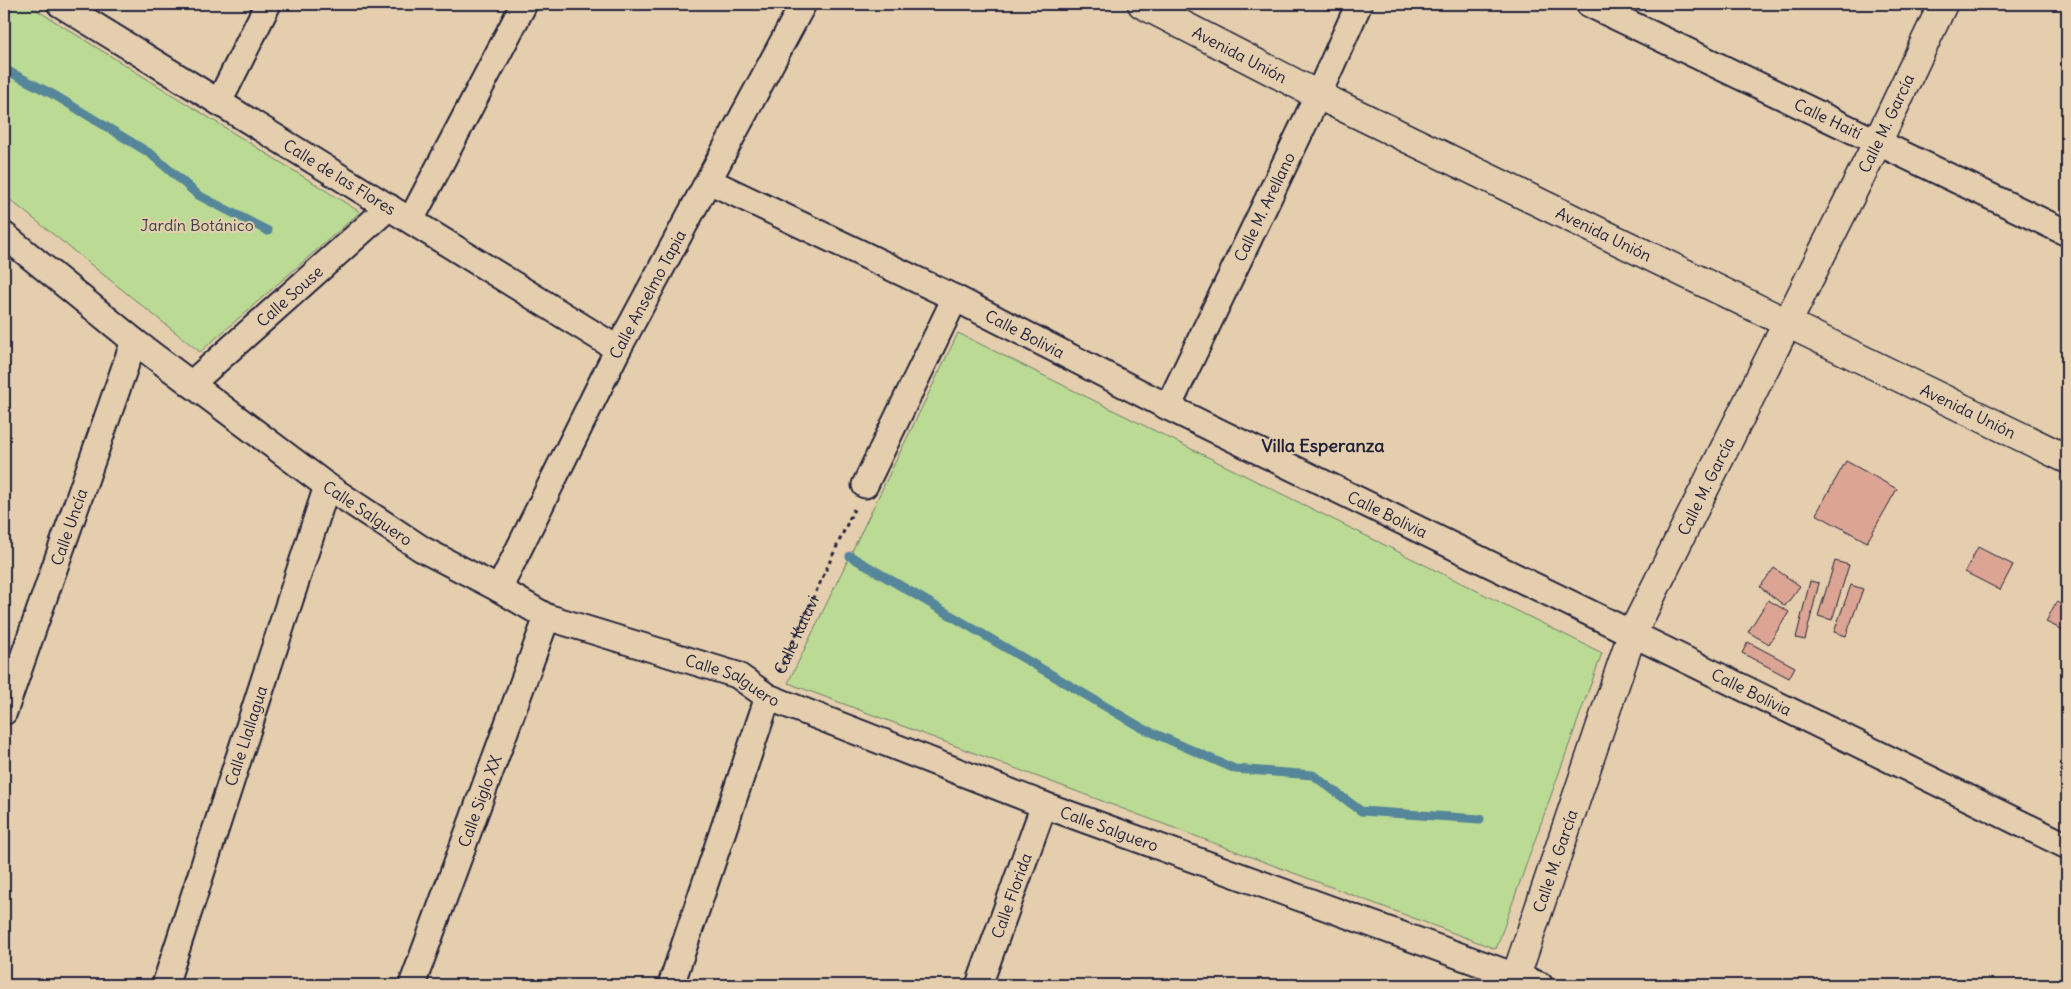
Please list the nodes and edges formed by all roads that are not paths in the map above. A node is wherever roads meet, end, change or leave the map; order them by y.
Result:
1 (60, 4) edge
2 (268, 4) edge
3 (524, 4) edge
4 (803, 4) edge
5 (1142, 4) edge
6 (1359, 4) edge
7 (1589, 4) edge
8 (1942, 4) edge
9 (1318, 94) junction
10 (219, 102) junction
11 (1878, 141) junction
12 (709, 181) junction
13 (389, 207) junction
14 (411, 220) junction
15 (2067, 233) edge
16 (4, 235) edge
17 (955, 298) junction
18 (1788, 321) junction
19 (134, 340) junction
20 (618, 349) junction
21 (191, 384) junction
22 (1168, 407) junction
23 (2067, 460) edge
24 (865, 485) road end
25 (327, 486) junction
26 (499, 589) junction
27 (547, 616) junction
28 (1632, 634) junction
29 (768, 697) junction
30 (4, 712) edge
31 (1044, 805) junction
32 (2067, 846) edge
33 (1523, 983) edge
34 (165, 985) edge
35 (412, 985) edge
36 (671, 985) edge
37 (979, 985) edge

1 - 10 street, Calle de las Flores
2 - 10 street
3 - 14 street
4 - 12 street, Calle Anselmo Tapia
5 - 9 street, Avenida Unión
6 - 9 street, Calle M. Arellano
7 - 11 street, Calle Haití
8 - 11 street, Calle M. García
9 - 18 street, Avenida Unión
9 - 22 street, Calle M. Arellano
10 - 13 street, Calle de las Flores
11 - 15 street, Calle Haití
11 - 18 street, Calle M. García
12 - 17 street, Calle Bolivia
12 - 20 street, Calle Anselmo Tapia
13 - 14 street, Calle de las Flores
13 - 21 street, Calle Souse
14 - 20 street, Calle de las Flores
16 - 19 street, Calle Salguero
17 - 22 street, Calle Bolivia
17 - 24 street
18 - 23 street, Avenida Unión
18 - 28 street, Calle M. García
19 - 21 street, Calle Salguero
19 - 30 street, Calle Uncía
20 - 26 street, Calle Anselmo Tapia
21 - 25 street, Calle Salguero
22 - 28 street, Calle Bolivia
25 - 26 street, Calle Salguero
25 - 34 street, Calle Llallagua
26 - 27 street, Calle Salguero
27 - 29 street, Calle Salguero
27 - 35 street, Calle Siglo XX
28 - 32 street, Calle Bolivia
28 - 33 street, Calle M. García
29 - 31 street, Calle Salguero
29 - 36 street
31 - 33 street, Calle Salguero
31 - 37 street, Calle Florida

